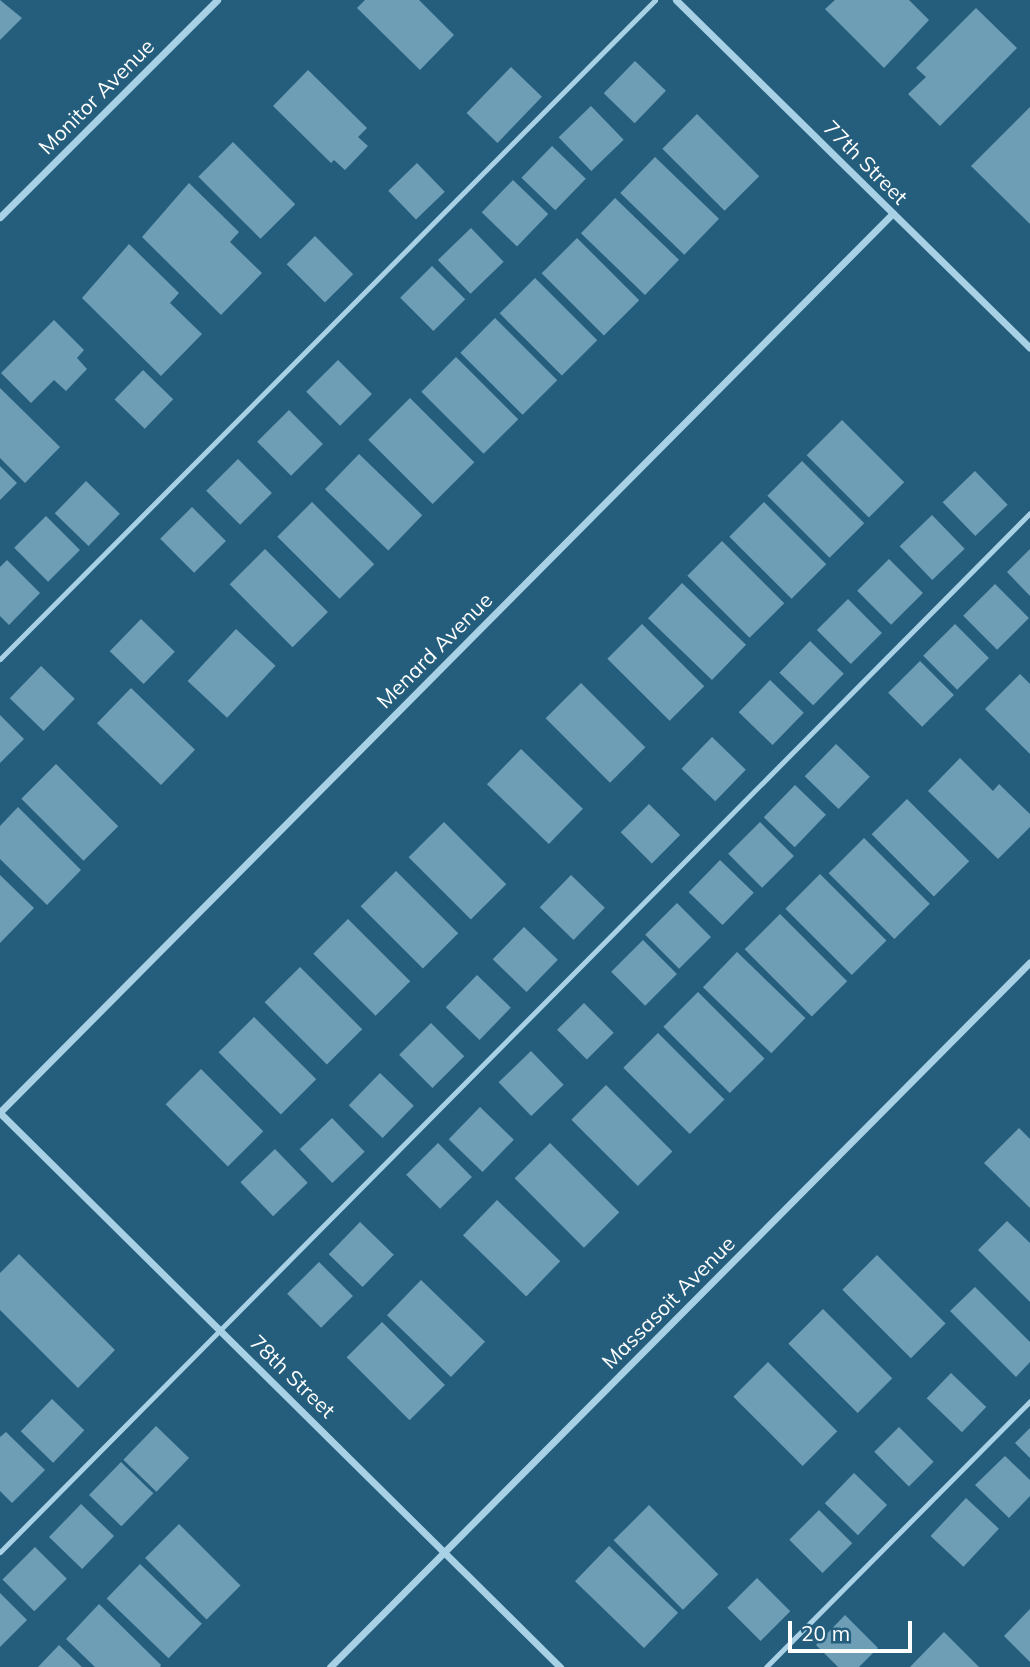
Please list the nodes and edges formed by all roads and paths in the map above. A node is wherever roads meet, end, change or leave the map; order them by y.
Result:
1 (216, 0) edge
2 (655, 0) edge
3 (676, 0) edge
4 (893, 213) junction
5 (0, 217) edge
6 (1030, 348) edge
7 (1030, 513) edge
8 (0, 659) edge
9 (1030, 962) edge
10 (0, 1113) edge
11 (220, 1329) junction
12 (1030, 1401) edge
13 (446, 1550) junction
14 (0, 1552) edge
15 (330, 1667) edge
16 (560, 1667) edge
17 (766, 1667) edge

1 - 5 street, Monitor Avenue
2 - 8 lane
3 - 4 street, 77th Street
4 - 6 street, 77th Street
4 - 10 street, Menard Avenue
7 - 11 lane
9 - 13 street, Massasoit Avenue
10 - 11 street, 78th Street
11 - 13 street, 78th Street
11 - 14 lane
12 - 17 lane
13 - 15 street, Massasoit Avenue
13 - 16 street, 78th Street

